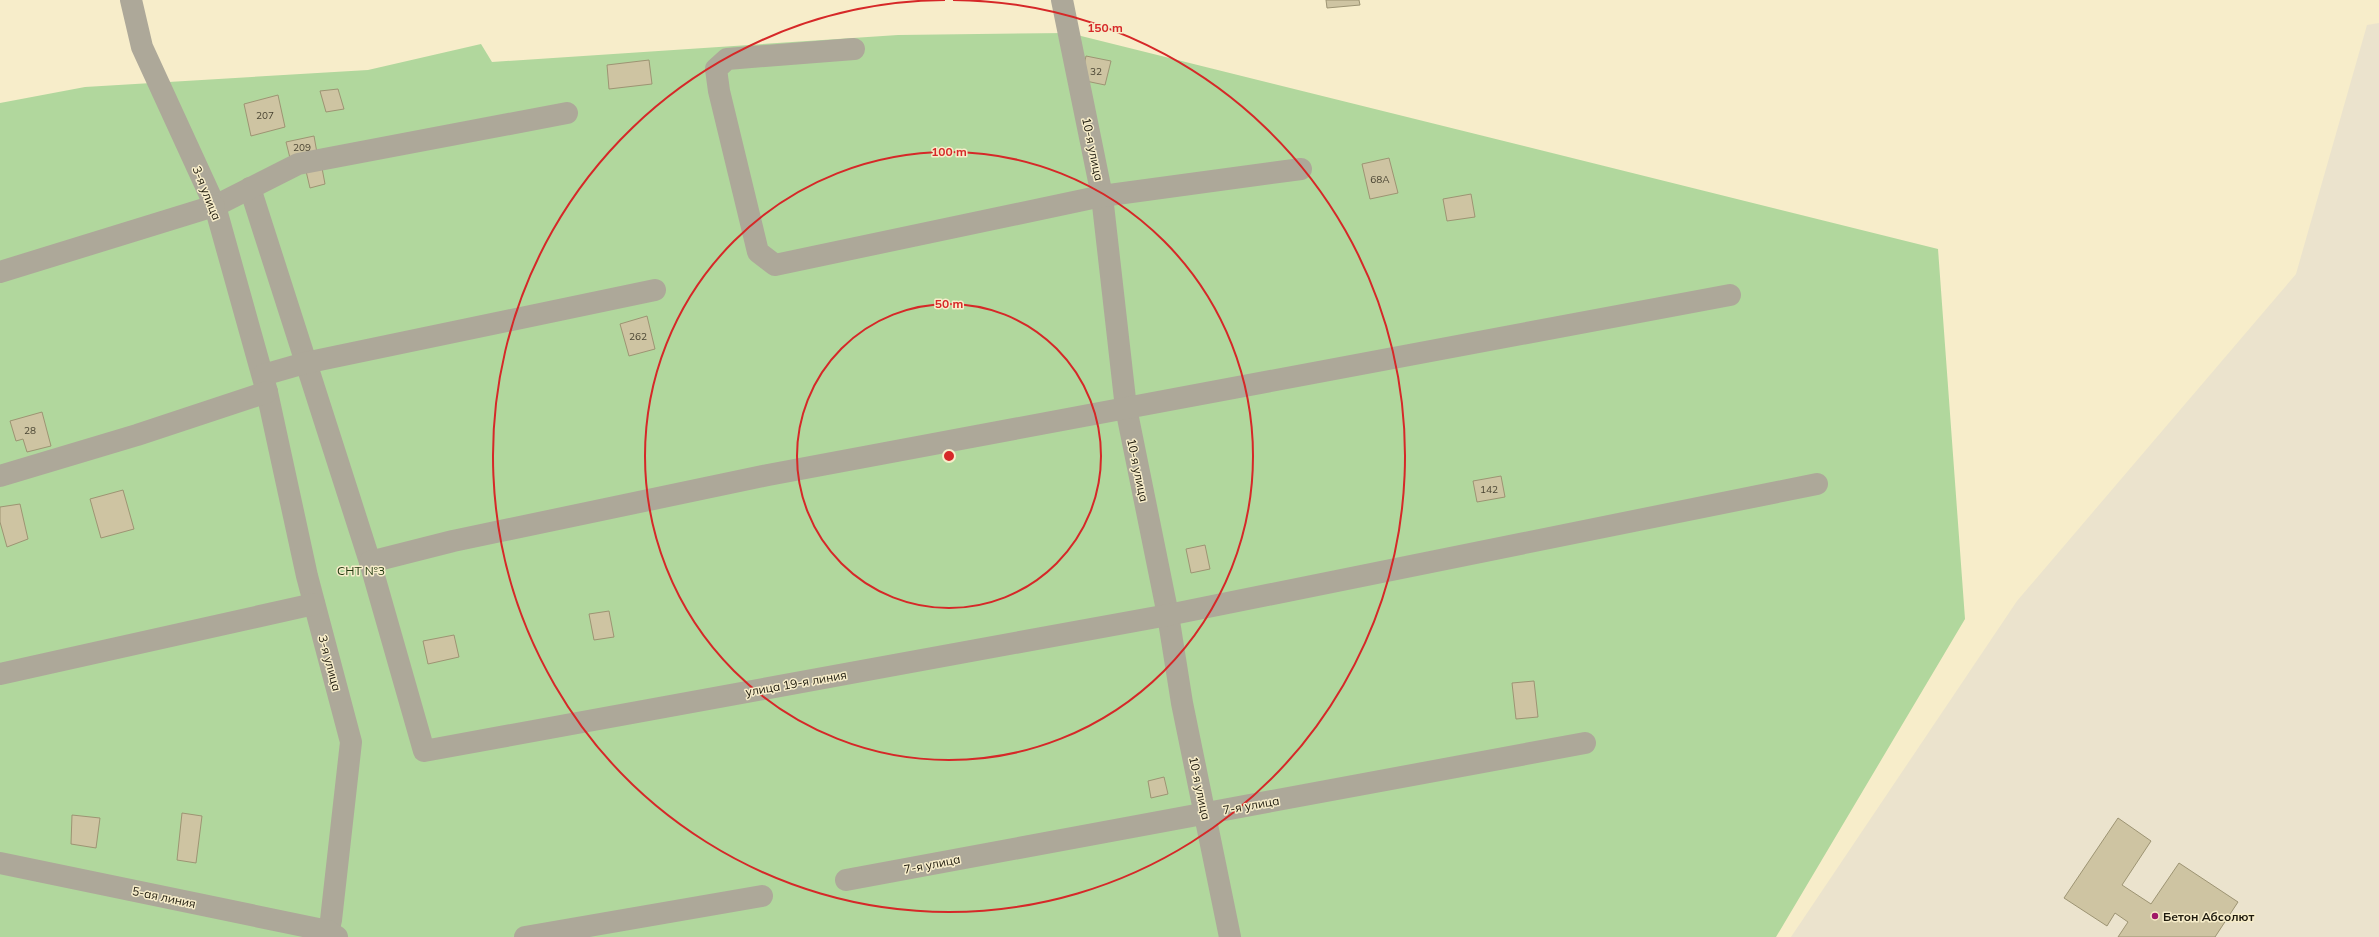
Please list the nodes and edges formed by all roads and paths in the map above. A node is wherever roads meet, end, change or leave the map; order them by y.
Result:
1 (131, 0) edge
2 (1062, 0) edge
3 (854, 49) dead end
4 (567, 113) dead end
5 (1301, 169) dead end
6 (250, 188) junction
7 (1102, 196) junction
8 (215, 206) junction
9 (0, 272) edge
10 (655, 290) dead end
11 (1730, 295) dead end
12 (306, 363) junction
13 (265, 383) junction
14 (1126, 408) junction
15 (0, 476) edge
16 (1817, 484) dead end
17 (370, 562) junction
18 (314, 604) junction
19 (1168, 615) junction
20 (0, 674) edge
21 (1585, 743) dead end
22 (1206, 813) junction
23 (0, 863) edge
24 (846, 880) dead end
25 (762, 896) dead end
26 (331, 935) edge
27 (525, 937) edge
28 (1230, 937) edge

1 - 8 street, 3-я улица
2 - 7 street, 10-я улица
3 - 7 street
4 - 6 street
5 - 7 street
6 - 8 street
6 - 12 street
7 - 14 street, 10-я улица
8 - 9 street
8 - 13 street, 3-я улица
10 - 12 street
11 - 14 street
12 - 13 street
12 - 17 street
13 - 15 street
13 - 18 street, 3-я улица
14 - 17 street
14 - 19 street, 10-я улица
16 - 19 street, улица 19-я линия
17 - 19 street, улица 19-я линия
18 - 20 street
18 - 26 street, 3-я улица
19 - 22 street, 10-я улица
21 - 22 street, 7-я улица
22 - 24 street, 7-я улица
22 - 28 street, 10-я улица
23 - 26 street, 5-ая линия
25 - 27 street

